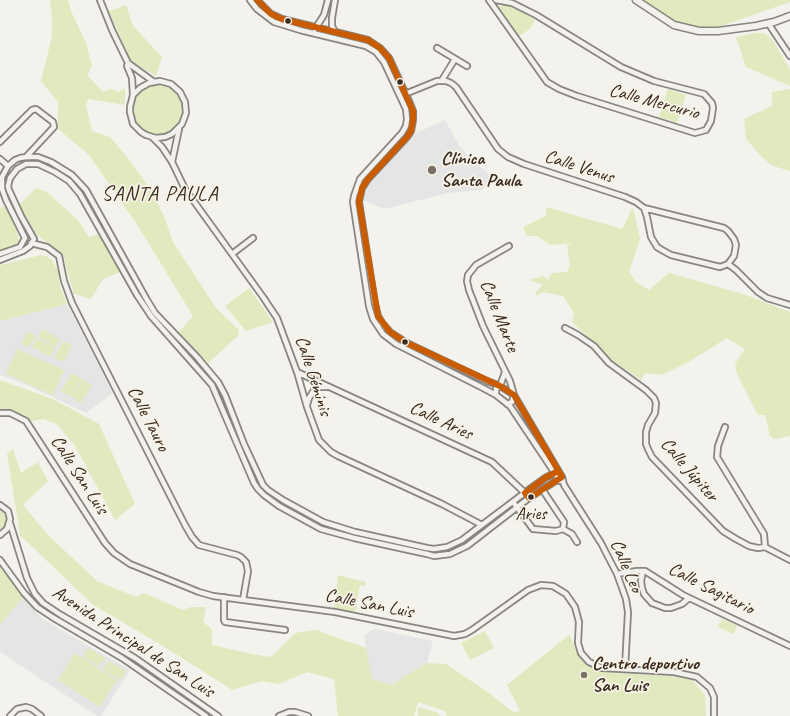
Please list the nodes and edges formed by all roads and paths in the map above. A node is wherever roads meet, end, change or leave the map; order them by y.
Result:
1 (100, 0) edge
2 (250, 0) edge
3 (257, 0) edge
4 (328, 0) edge
5 (335, 0) edge
6 (489, 0) edge
7 (496, 0) edge
8 (636, 0) edge
9 (790, 16) edge
10 (768, 23) junction
11 (316, 28) junction
12 (335, 31) junction
13 (314, 33) junction
14 (335, 38) junction
15 (437, 48) dead end
16 (790, 56) edge
17 (455, 59) junction
18 (128, 63) junction
19 (467, 66) dead end
20 (442, 80) junction
21 (154, 82) junction
22 (406, 93) junction
23 (133, 95) junction
24 (401, 97) junction
25 (179, 129) junction
26 (152, 137) junction
27 (0, 142) edge
28 (26, 157) junction
29 (0, 159) edge
30 (172, 162) junction
31 (8, 166) junction
32 (644, 208) junction
33 (253, 238) dead end
34 (24, 241) junction
35 (32, 244) junction
36 (509, 246) dead end
37 (0, 254) edge
38 (232, 254) junction
39 (0, 260) edge
40 (728, 264) junction
41 (790, 305) edge
42 (565, 328) dead end
43 (297, 372) junction
44 (505, 372) junction
45 (500, 386) junction
46 (330, 387) junction
47 (496, 395) junction
48 (514, 395) junction
49 (507, 404) junction
50 (307, 407) junction
51 (0, 413) edge
52 (725, 427) dead end
53 (556, 472) junction
54 (545, 478) junction
55 (560, 478) junction
56 (550, 483) junction
57 (531, 488) junction
58 (542, 489) junction
59 (525, 493) junction
60 (535, 494) junction
61 (529, 498) junction
62 (0, 501) edge
63 (513, 502) junction
64 (0, 505) edge
65 (5, 508) junction
66 (517, 508) junction
67 (10, 523) junction
68 (481, 524) junction
69 (563, 528) junction
70 (486, 530) junction
71 (0, 535) edge
72 (368, 535) junction
73 (367, 541) junction
74 (577, 542) dead end
75 (765, 547) junction
76 (0, 560) edge
77 (790, 560) edge
78 (643, 571) junction
79 (617, 574) junction
80 (224, 598) junction
81 (689, 598) junction
82 (243, 600) junction
83 (285, 630) dead end
84 (790, 646) edge
85 (625, 669) junction
86 (10, 716) edge
87 (41, 716) edge
88 (206, 716) edge
89 (218, 716) edge
90 (279, 716) edge
91 (308, 716) edge
92 (714, 716) edge

1 - 18 street, Calle Géminis
2 - 13 street
3 - 11 street
4 - 11 street
5 - 12 street
6 - 7 street, Calle Mercurio
8 - 10 street
9 - 10 street
10 - 16 street
11 - 12 street
11 - 13 street
12 - 14 street
12 - 22 street
13 - 14 street
14 - 24 street
15 - 17 street
17 - 19 street
17 - 20 street
18 - 21 street, Calle Géminis
18 - 23 street, Calle Géminis
20 - 22 street
20 - 32 street, Calle Venus
21 - 23 street
21 - 25 street, Calle Géminis
22 - 24 street
22 - 45 street
23 - 26 street, Calle Géminis
24 - 47 street
25 - 26 street
25 - 30 street, Calle Géminis
26 - 30 street, Calle Géminis
27 - 28 street
28 - 31 street
28 - 72 street
29 - 31 street
30 - 38 street, Calle Géminis
31 - 34 street
32 - 40 street
32 - 40 street, Calle Venus
33 - 38 street
34 - 35 street, Calle Tauro
34 - 37 street
35 - 39 street
35 - 73 street
35 - 82 street, Calle Tauro
36 - 44 street, Calle Marte
38 - 43 street, Calle Géminis
40 - 41 street
42 - 75 street, Calle Júpiter
43 - 46 street, Calle Aries
43 - 50 street, Calle Géminis
44 - 45 street, Calle Marte
44 - 48 street, Calle Marte
45 - 47 street, Calle Marte
45 - 48 street
46 - 50 street
46 - 59 street, Calle Aries
47 - 49 street
48 - 49 street
48 - 53 street, Calle Marte
49 - 53 street
50 - 68 street, Calle Géminis
51 - 80 street, Calle San Luis
52 - 75 street
53 - 54 street
53 - 55 street, Calle Leo
54 - 56 street
54 - 57 street
55 - 56 street
55 - 79 street, Calle Leo
56 - 58 street
57 - 59 street
57 - 60 street
58 - 60 street
58 - 69 street
59 - 61 street, Calle Aries
59 - 63 street
60 - 61 street
61 - 66 street
62 - 65 street
63 - 66 street
63 - 68 street
64 - 65 street
65 - 67 street, Avenida Principal de San Luis
66 - 69 street
66 - 70 street
67 - 71 street
67 - 89 street, Avenida Principal de San Luis
68 - 70 street, Calle Géminis
68 - 72 street
69 - 74 street
70 - 73 street
72 - 73 street
75 - 77 street, Calle Júpiter
76 - 88 street, Avenida Principal de San Luis
78 - 79 street, Calle Sagitario
78 - 81 street, Calle Sagitario
78 - 81 street
79 - 85 street, Calle Leo
80 - 82 street, Calle San Luis
80 - 83 street
81 - 84 street, Calle Sagitario
82 - 85 street, Calle San Luis
85 - 92 street, Calle San Luis
86 - 87 street
90 - 91 street

